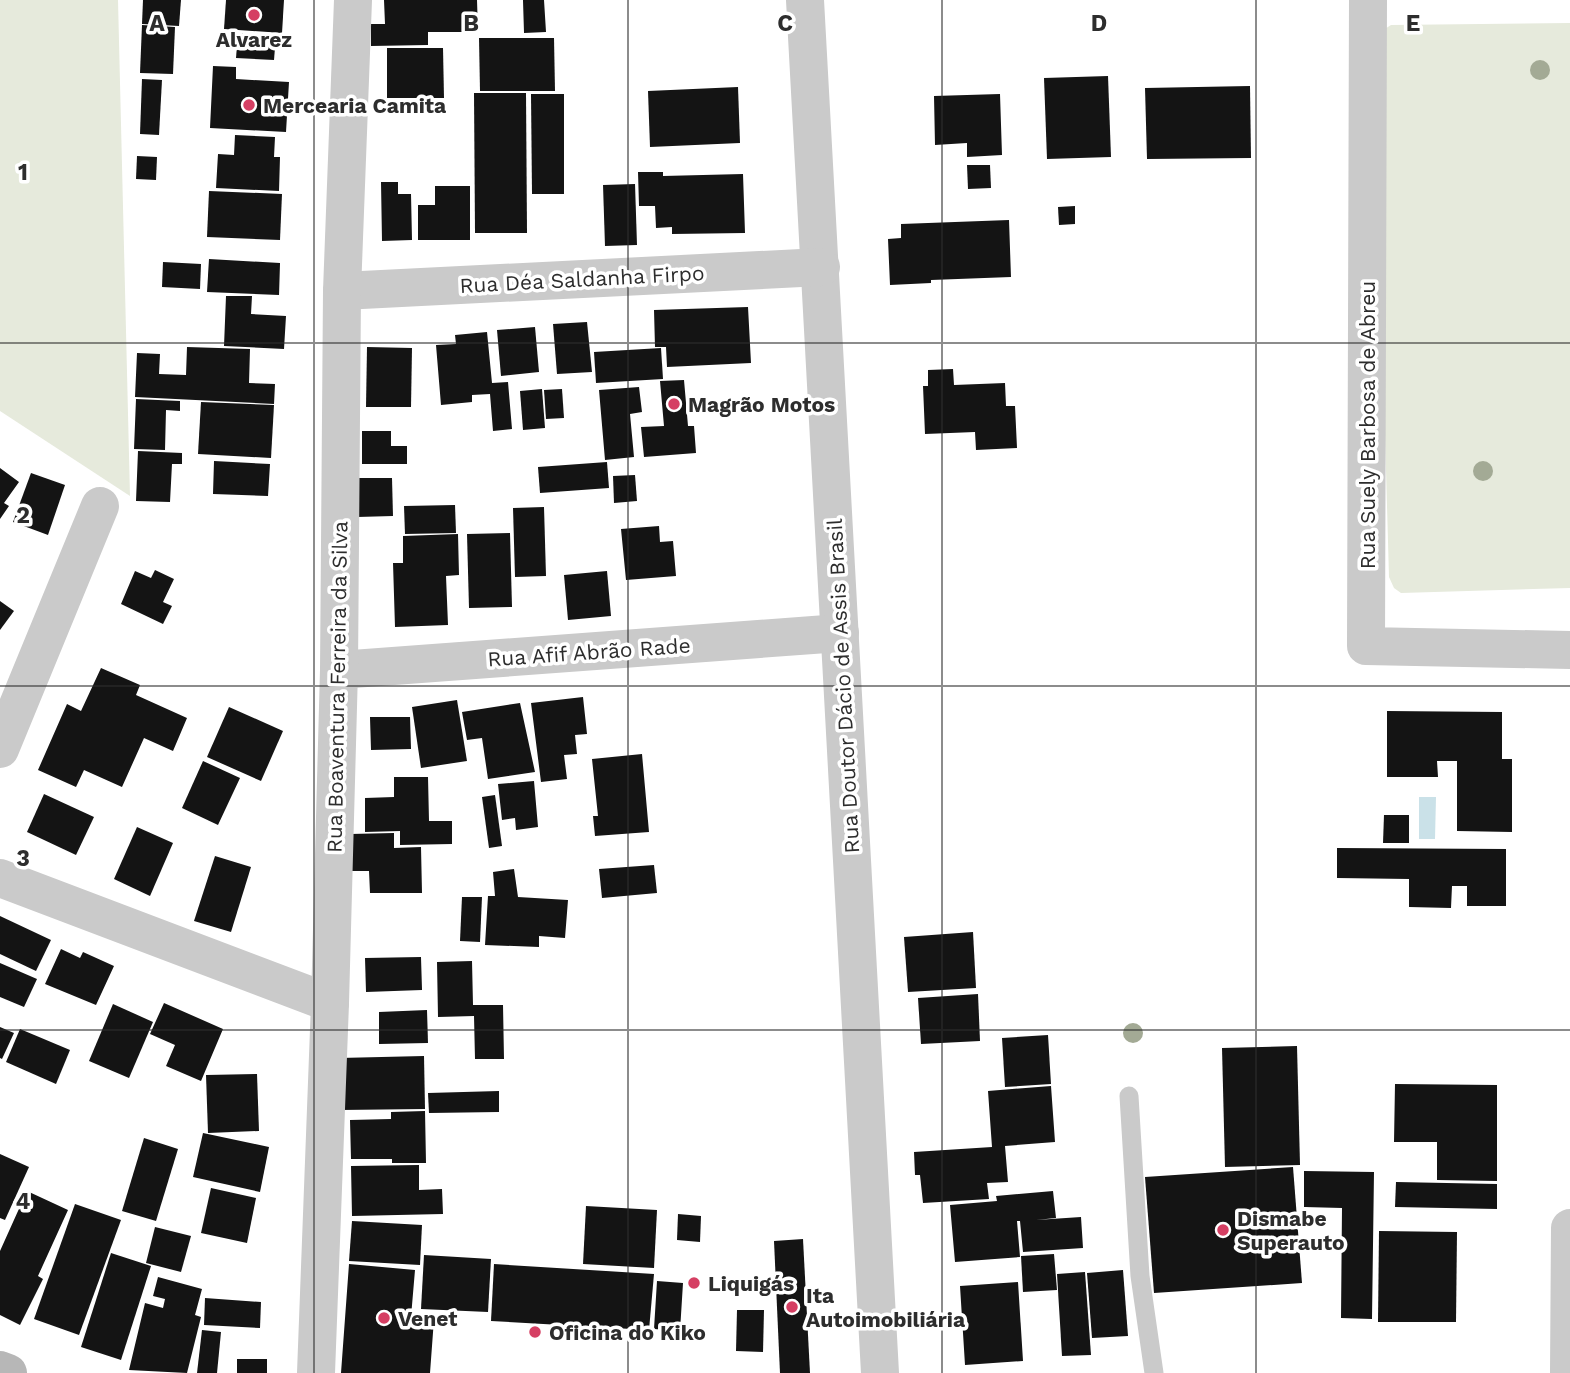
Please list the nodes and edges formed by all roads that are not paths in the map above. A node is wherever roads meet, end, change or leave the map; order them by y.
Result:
1 (353, 0) edge
2 (805, 0) edge
3 (1368, 0) edge
4 (821, 267) junction
5 (342, 291) junction
6 (100, 506) dead end
7 (840, 633) junction
8 (1570, 650) edge
9 (339, 670) junction
10 (0, 749) edge
11 (0, 878) edge
12 (330, 1003) junction
13 (1129, 1097) dead end
14 (1570, 1228) edge
15 (0, 1370) edge
16 (8, 1373) edge
17 (316, 1373) edge
18 (880, 1373) edge
19 (1154, 1373) edge
20 (1569, 1373) edge

1 - 5 street, Rua Boaventura Ferreira da Silva
2 - 4 street, Rua Doutor Dácio de Assis Brasil
3 - 8 street, Rua Suely Barbosa de Abreu
4 - 5 street, Rua Déa Saldanha Firpo
4 - 7 street, Rua Doutor Dácio de Assis Brasil
5 - 9 street, Rua Boaventura Ferreira da Silva
6 - 10 street
7 - 9 street, Rua Afif Abrão Rade
7 - 18 street, Rua Doutor Dácio de Assis Brasil
9 - 12 street, Rua Boaventura Ferreira da Silva
11 - 12 street
12 - 17 street, Rua Boaventura Ferreira da Silva
13 - 19 lane
14 - 20 street
15 - 16 main road

